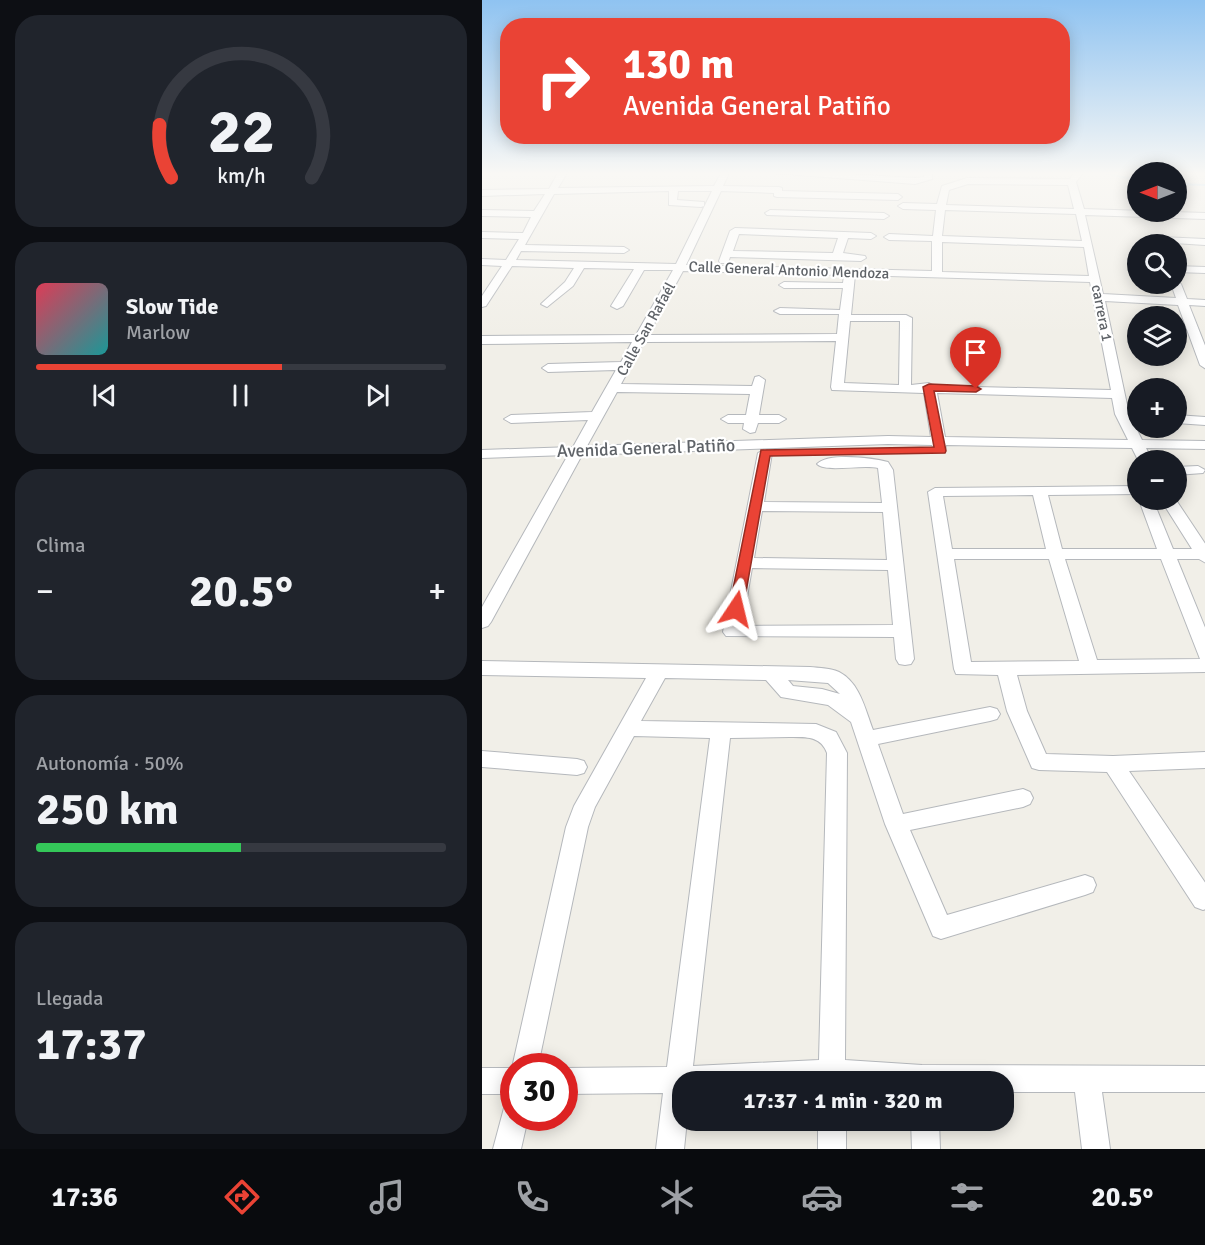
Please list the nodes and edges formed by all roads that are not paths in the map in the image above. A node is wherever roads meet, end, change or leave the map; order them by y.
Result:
1 (531, 227) edge
2 (698, 227) edge
3 (764, 227) edge
4 (938, 227) edge
5 (1084, 227) edge
6 (762, 232) junction
7 (482, 235) edge
8 (844, 235) junction
9 (526, 236) junction
10 (871, 236) dead end
11 (889, 237) dead end
12 (936, 239) junction
13 (1187, 239) edge
14 (1205, 242) edge
15 (1088, 244) junction
16 (519, 248) junction
17 (624, 250) dead end
18 (837, 256) junction
19 (861, 258) dead end
20 (482, 262) edge
21 (508, 263) junction
22 (581, 265) junction
23 (641, 266) junction
24 (680, 267) junction
25 (1187, 269) edge
26 (786, 270) junction
27 (1205, 270) edge
28 (850, 272) junction
29 (936, 274) junction
30 (1095, 279) junction
31 (840, 285) dead end
32 (1179, 294) edge
33 (1098, 297) junction
34 (781, 302) junction
35 (1181, 302) junction
36 (1205, 303) edge
37 (482, 304) edge
38 (547, 304) dead end
39 (617, 306) dead end
40 (841, 315) junction
41 (842, 337) junction
42 (482, 340) edge
43 (640, 340) junction
44 (1205, 365) edge
45 (626, 366) junction
46 (548, 368) dead end
47 (905, 387) junction
48 (929, 387) junction
49 (613, 388) junction
50 (1118, 394) junction
51 (1122, 414) junction
52 (1127, 414) edge
53 (598, 416) junction
54 (511, 419) dead end
55 (728, 419) dead end
56 (779, 419) dead end
57 (1187, 419) edge
58 (1205, 421) edge
59 (751, 424) junction
60 (939, 445) junction
61 (1205, 445) edge
62 (1139, 450) edge
63 (1159, 450) edge
64 (1127, 452) edge
65 (765, 453) junction
66 (1187, 453) edge
67 (482, 454) edge
68 (577, 454) junction
69 (1205, 454) edge
70 (482, 462) edge
71 (824, 464) dead end
72 (1187, 470) edge
73 (1198, 470) dead end
74 (1039, 490) junction
75 (1127, 490) edge
76 (754, 506) junction
77 (889, 508) junction
78 (1150, 510) edge
79 (1176, 510) edge
80 (1202, 548) edge
81 (1168, 552) junction
82 (1055, 553) junction
83 (944, 554) junction
84 (744, 563) junction
85 (894, 565) junction
86 (482, 622) edge
87 (902, 631) junction
88 (1205, 654) edge
89 (905, 659) dead end
90 (1205, 665) edge
91 (1090, 667) junction
92 (482, 668) edge
93 (1006, 669) junction
94 (658, 673) junction
95 (990, 714) dead end
96 (628, 728) junction
97 (721, 731) junction
98 (865, 739) junction
99 (482, 759) edge
100 (1205, 760) edge
101 (1113, 764) junction
102 (577, 767) dead end
103 (1024, 798) dead end
104 (896, 824) junction
105 (1085, 885) dead end
106 (1203, 900) dead end
107 (528, 1053) edge
108 (679, 1071) edge
109 (832, 1071) edge
110 (1014, 1079) edge
111 (1087, 1079) junction
112 (1205, 1079) edge
113 (672, 1080) edge
114 (482, 1081) edge
115 (500, 1081) edge
116 (578, 1081) edge
117 (511, 1131) edge
118 (672, 1131) edge
119 (832, 1131) edge
120 (925, 1131) edge
121 (507, 1149) edge
122 (670, 1149) edge
123 (832, 1149) edge
124 (926, 1149) edge
125 (1096, 1149) edge

1 - 9 street
2 - 24 street, Calle San Rafaél
3 - 6 street
4 - 12 street
5 - 15 street, carrera 1
6 - 8 street
6 - 18 street
7 - 9 street
8 - 10 street
8 - 18 street
9 - 16 street
11 - 12 street
12 - 15 street
12 - 29 street
13 - 14 street
15 - 30 street, carrera 1
16 - 17 street
16 - 21 street
18 - 19 street
20 - 21 street, Calle General Antonio Mendoza
21 - 22 street, Calle General Antonio Mendoza
21 - 37 street
22 - 23 street, Calle General Antonio Mendoza
22 - 38 street
23 - 24 street, Calle General Antonio Mendoza
23 - 39 street
24 - 26 street, Calle General Antonio Mendoza
24 - 43 street, Calle San Rafaél
25 - 27 street
26 - 28 street, Calle General Antonio Mendoza
26 - 34 street
28 - 29 street, Calle General Antonio Mendoza
28 - 40 street
29 - 30 street, Calle General Antonio Mendoza
30 - 33 street, carrera 1
31 - 34 street
32 - 35 street
33 - 35 street
33 - 50 street, carrera 1
34 - 40 street
35 - 36 street
35 - 44 street
40 - 41 street
40 - 47 street
41 - 43 street
41 - 47 street
42 - 43 street
43 - 45 street, Calle San Rafaél
45 - 46 street
45 - 49 street, Calle San Rafaél
47 - 48 street
48 - 50 street
48 - 60 street
49 - 53 street, Calle San Rafaél
49 - 59 street
50 - 51 street, carrera 1
51 - 52 street
51 - 62 street, carrera 1
53 - 54 street
53 - 68 street, Calle San Rafaél
55 - 59 street
56 - 59 street
57 - 58 street
60 - 64 street, Avenida General Patiño
60 - 65 street, Avenida General Patiño
60 - 68 street, Avenida General Patiño
61 - 63 street, Avenida General Patiño
65 - 68 street, Avenida General Patiño
65 - 76 street
66 - 69 street, Avenida General Patiño
67 - 68 street, Avenida General Patiño
68 - 70 street, Avenida General Patiño
68 - 86 street, Calle San Rafaél
71 - 77 street
72 - 73 street
74 - 75 street
74 - 82 street
74 - 83 street
76 - 77 street
76 - 84 street
77 - 85 street
78 - 81 street
79 - 80 street
80 - 81 street
81 - 82 street
81 - 88 street
82 - 83 street
82 - 91 street
83 - 93 street
84 - 85 street
84 - 87 street
85 - 87 street
87 - 89 street
90 - 91 street
91 - 93 street
92 - 94 street
93 - 101 street
94 - 96 street
94 - 98 street
95 - 98 street
96 - 97 street
96 - 107 street
97 - 108 street
97 - 109 street
98 - 104 street
99 - 102 street
100 - 101 street
101 - 106 street
103 - 104 street
104 - 105 street
110 - 111 street
111 - 112 street
111 - 125 street
113 - 116 street
114 - 115 street
117 - 121 street
118 - 122 street
119 - 123 street
120 - 124 street

